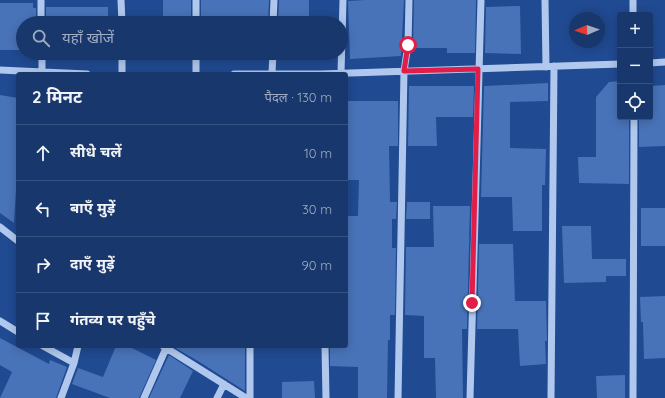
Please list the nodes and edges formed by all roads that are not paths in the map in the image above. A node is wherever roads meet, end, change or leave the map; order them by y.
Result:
1 (41, 0) edge
2 (122, 0) edge
3 (196, 0) edge
4 (274, 0) edge
5 (343, 0) edge
6 (409, 0) edge
7 (481, 0) edge
8 (545, 0) edge
9 (633, 0) edge
10 (634, 12) edge
11 (42, 16) edge
12 (122, 16) edge
13 (196, 16) edge
14 (273, 16) edge
15 (343, 16) edge
16 (42, 60) edge
17 (122, 60) edge
18 (196, 60) edge
19 (273, 60) edge
20 (341, 60) edge
21 (665, 62) edge
22 (653, 63) edge
23 (617, 64) edge
24 (550, 66) junction
25 (478, 69) junction
26 (0, 70) edge
27 (404, 71) junction
28 (16, 72) edge
29 (42, 72) edge
30 (122, 72) edge
31 (196, 72) edge
32 (272, 72) edge
33 (341, 72) edge
34 (348, 73) edge
35 (634, 120) edge
36 (0, 227) edge
37 (16, 239) edge
38 (0, 321) edge
39 (16, 331) edge
40 (47, 348) edge
41 (78, 348) edge
42 (166, 348) edge
43 (168, 348) edge
44 (250, 348) edge
45 (325, 348) edge
46 (74, 363) junction
47 (224, 384) junction
48 (61, 398) edge
49 (144, 398) edge
50 (216, 398) edge
51 (246, 398) edge
52 (250, 398) edge
53 (326, 398) edge
54 (398, 398) edge
55 (470, 398) edge
56 (551, 398) edge
57 (633, 398) edge

1 - 11 street
2 - 12 street
3 - 13 street
4 - 14 street
5 - 15 street
6 - 27 street
7 - 25 street
8 - 24 street
9 - 10 street
16 - 29 street
17 - 30 street
18 - 31 street
19 - 32 street
20 - 33 street
21 - 22 street
23 - 24 street
24 - 25 street
24 - 56 street
25 - 27 street
25 - 55 street
26 - 28 street
27 - 34 street
27 - 54 street
35 - 57 street
36 - 37 street
38 - 39 street
40 - 46 street
41 - 46 street
42 - 49 street
43 - 47 street
44 - 52 street
45 - 53 street
46 - 48 street
47 - 50 street
47 - 51 street

